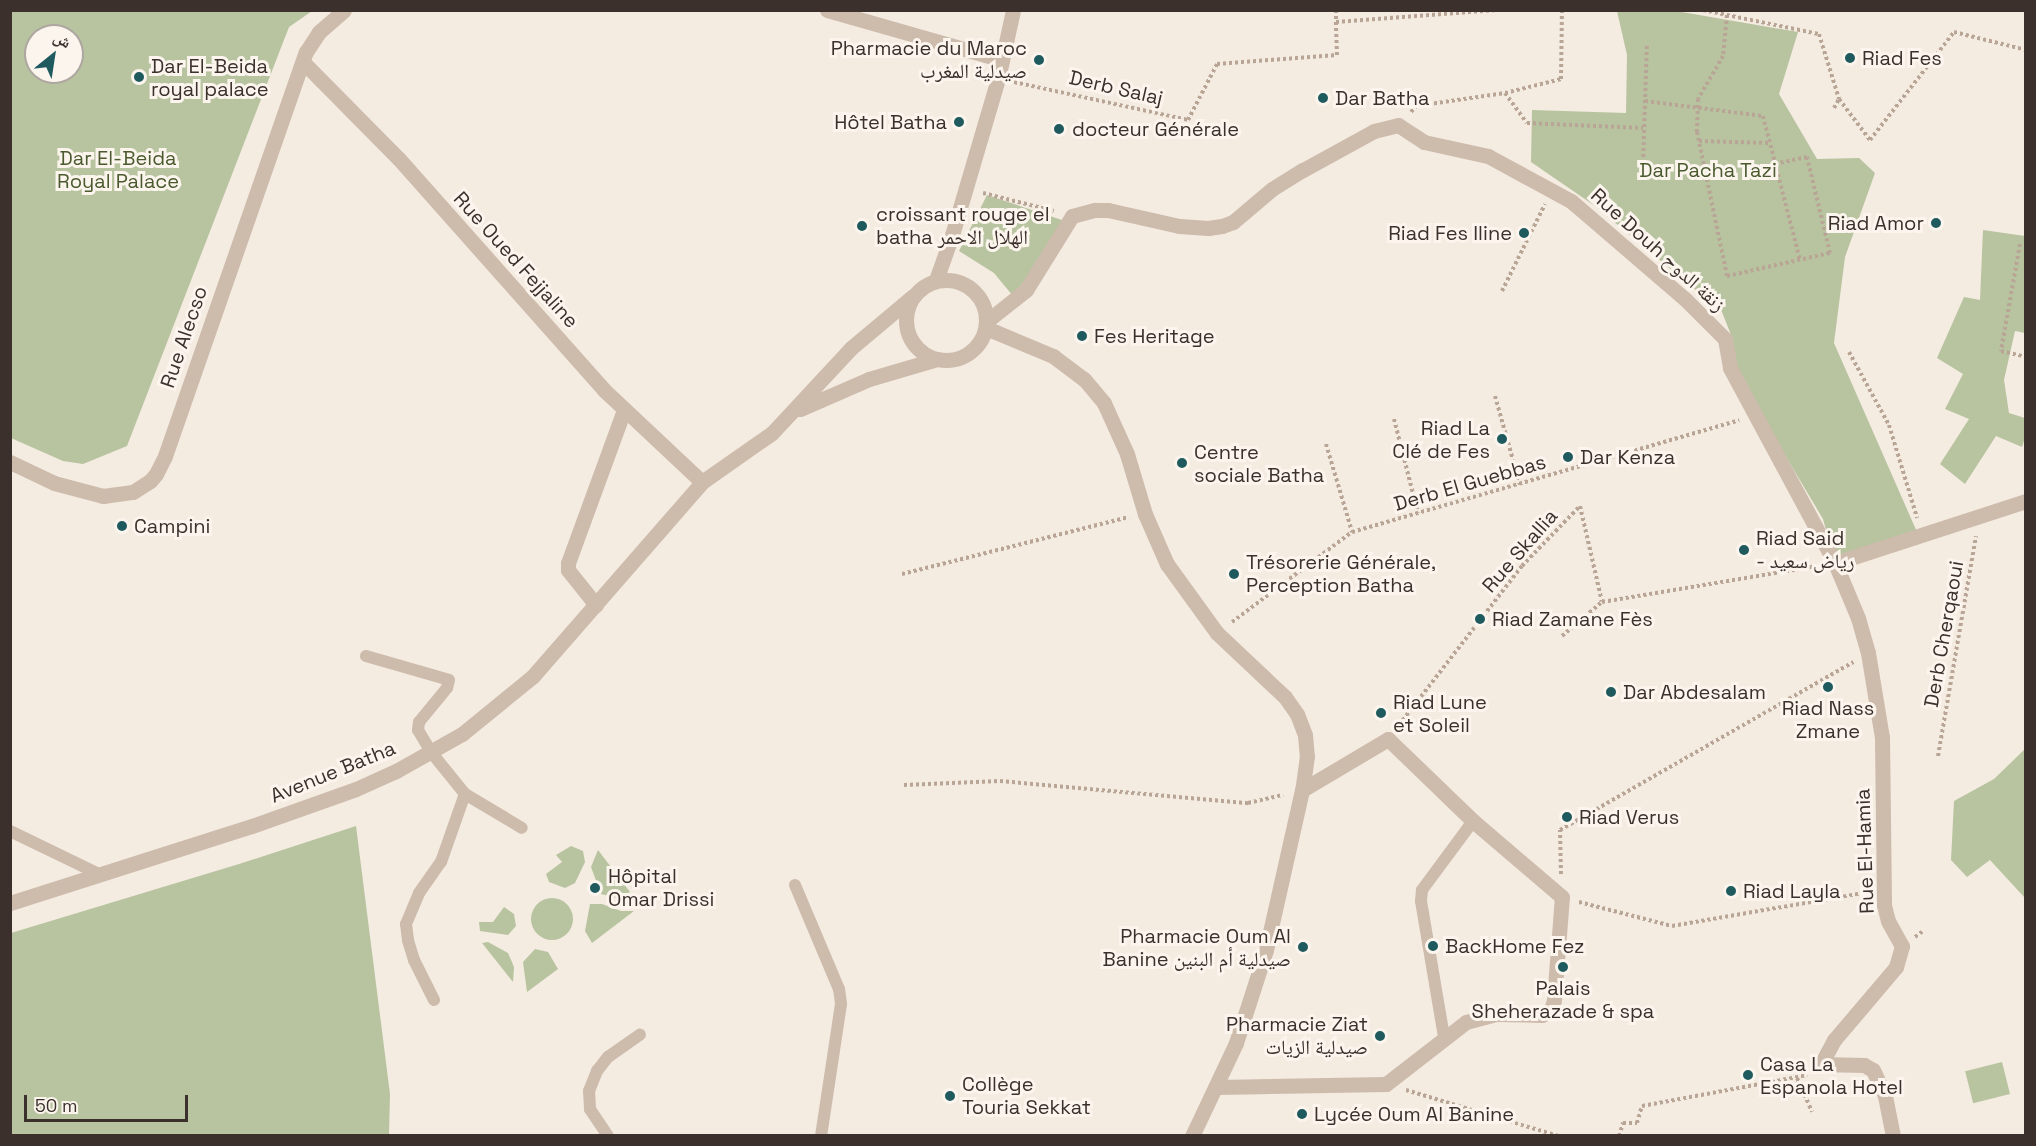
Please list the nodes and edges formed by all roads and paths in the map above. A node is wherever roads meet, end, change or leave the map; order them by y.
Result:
1 (344, 10) edge
2 (827, 10) edge
3 (1013, 10) edge
4 (1336, 10) edge
5 (1497, 10) edge
6 (1562, 10) edge
7 (1703, 10) edge
8 (1739, 10) edge
9 (1728, 15) junction
10 (1738, 16) junction
11 (1336, 22) junction
12 (1647, 44) dead end
13 (2025, 50) edge
14 (1002, 60) junction
15 (303, 62) junction
16 (998, 78) junction
17 (1505, 93) junction
18 (1839, 99) junction
19 (1645, 101) junction
20 (1698, 108) junction
21 (1834, 108) dead end
22 (1398, 125) junction
23 (1643, 128) junction
24 (1698, 141) junction
25 (1770, 143) junction
26 (1643, 163) dead end
27 (1775, 164) junction
28 (966, 189) junction
29 (1552, 190) junction
30 (1072, 216) junction
31 (2020, 244) dead end
32 (1800, 260) junction
33 (936, 280) junction
34 (1502, 291) dead end
35 (913, 296) junction
36 (986, 324) junction
37 (1849, 352) dead end
38 (2025, 357) edge
39 (937, 359) junction
40 (1495, 396) dead end
41 (624, 410) junction
42 (794, 412) junction
43 (1757, 414) junction
44 (1394, 419) dead end
45 (1326, 444) dead end
46 (10, 462) edge
47 (702, 482) junction
48 (1520, 485) junction
49 (2025, 501) edge
50 (1418, 513) junction
51 (1145, 514) junction
52 (1978, 517) junction
53 (1352, 532) junction
54 (1922, 533) junction
55 (1835, 562) junction
56 (902, 574) dead end
57 (1602, 602) junction
58 (596, 605) junction
59 (1216, 633) junction
60 (1562, 636) dead end
61 (1868, 653) junction
62 (366, 656) dead end
63 (1388, 740) junction
64 (431, 752) junction
65 (1938, 756) dead end
66 (904, 784) dead end
67 (1302, 790) junction
68 (465, 794) junction
69 (1473, 821) junction
70 (522, 828) dead end
71 (10, 831) edge
72 (99, 874) junction
73 (795, 885) dead end
74 (1884, 890) junction
75 (1562, 897) junction
76 (10, 903) edge
77 (434, 1000) dead end
78 (640, 1035) dead end
79 (1444, 1036) junction
80 (1821, 1064) junction
81 (1797, 1078) junction
82 (1386, 1084) junction
83 (1216, 1087) junction
84 (1812, 1112) dead end
85 (608, 1136) edge
86 (821, 1136) edge
87 (1192, 1136) edge
88 (1558, 1136) edge
89 (1619, 1136) edge
90 (1893, 1136) edge

1 - 15 street, Rue Alecso
2 - 14 street
3 - 14 street
4 - 11 path
5 - 11 path
6 - 17 path
7 - 9 path
8 - 10 path
9 - 10 path
9 - 20 path
10 - 18 path
11 - 16 path, Derb Salaj
12 - 19 path
13 - 18 path
14 - 16 street
15 - 41 street, Rue Oued Fejjaline
15 - 46 street, Rue Alecso
16 - 28 street
17 - 22 path
17 - 23 path
18 - 21 path
19 - 20 path
19 - 23 path
20 - 24 path
20 - 25 path
22 - 29 street, Rue Douh زنقة الدوح
22 - 30 street
23 - 26 path
24 - 25 path
24 - 32 path
25 - 27 path
27 - 32 path
27 - 32 path
28 - 30 path
28 - 33 street
29 - 34 path
29 - 43 street, Rue Douh زنقة الدوح
30 - 36 street
31 - 38 path
33 - 35 street
33 - 36 street
35 - 39 street
35 - 42 street, Avenue Batha
36 - 39 street
36 - 51 street
37 - 54 path
39 - 42 street, Avenue Batha
40 - 48 path
41 - 47 street, Rue Oued Fejjaline
41 - 58 street
42 - 47 street, Avenue Batha
43 - 48 path, Derb El Guebbas
43 - 55 street, Rue Douh زنقة الدوح
44 - 50 path
45 - 53 path
47 - 58 street, Avenue Batha
48 - 50 path, Derb El Guebbas
49 - 52 street
50 - 53 path, Derb El Guebbas
51 - 56 path
51 - 59 street
52 - 54 street
52 - 65 path, Derb Cherqaoui
53 - 59 path, Derb El Guebbas
54 - 55 street
55 - 57 path
55 - 61 street, Rue El-Hamia
57 - 60 path
57 - 63 path, Rue Skallia
58 - 64 street, Avenue Batha
59 - 67 street
61 - 74 street, Rue El-Hamia
61 - 75 path
62 - 64 lane
63 - 67 street
63 - 69 street
64 - 68 lane
64 - 72 street, Avenue Batha
66 - 67 path
67 - 83 street
68 - 70 lane
68 - 77 lane
69 - 75 street
69 - 79 lane
71 - 72 lane
72 - 76 street, Avenue Batha
73 - 86 lane
74 - 75 path
74 - 80 street, Rue El-Hamia
75 - 79 street
78 - 85 lane
79 - 82 street
80 - 81 path
80 - 90 street
81 - 84 path
81 - 89 path
82 - 83 street
82 - 88 path
83 - 87 street

